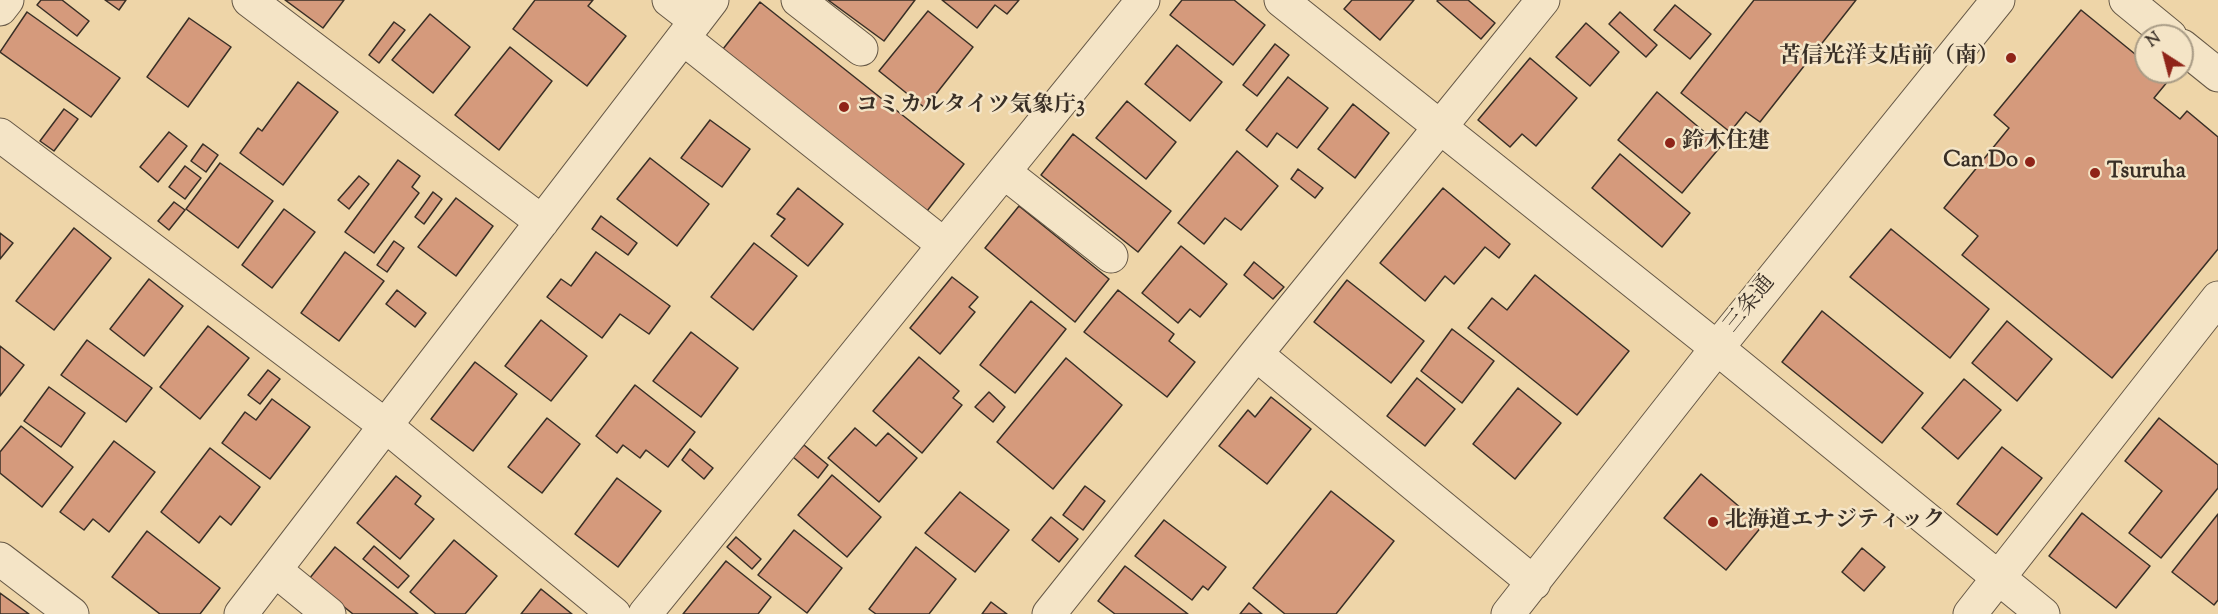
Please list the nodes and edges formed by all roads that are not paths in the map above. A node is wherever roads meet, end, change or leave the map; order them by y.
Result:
1 (7, 0) edge
2 (249, 0) edge
3 (669, 0) edge
4 (798, 0) edge
5 (1143, 0) edge
6 (1281, 0) edge
7 (1543, 0) edge
8 (1998, 0) edge
9 (2137, 3) edge
10 (0, 9) edge
11 (697, 20) edge
12 (2158, 24) edge
13 (861, 49) dead end
14 (2194, 56) edge
15 (2218, 75) edge
16 (1440, 128) junction
17 (0, 135) edge
18 (1004, 172) junction
19 (542, 222) junction
20 (944, 246) junction
21 (1111, 256) dead end
22 (2218, 298) edge
23 (1717, 348) junction
24 (1256, 354) junction
25 (386, 426) junction
26 (0, 559) edge
27 (275, 570) junction
28 (1997, 577) junction
29 (1534, 583) junction
30 (72, 614) edge
31 (241, 614) edge
32 (329, 614) edge
33 (614, 614) edge
34 (645, 614) edge
35 (1049, 614) edge
36 (1508, 614) edge
37 (1970, 614) edge
38 (2043, 614) edge

1 - 10 street
2 - 19 street
3 - 11 street
4 - 13 street
5 - 18 street
6 - 16 street
7 - 16 street
8 - 23 street, 三条通
9 - 12 street
11 - 19 street
11 - 20 street
14 - 15 street
16 - 23 street
16 - 24 street
17 - 25 street
18 - 20 street
18 - 21 street
19 - 25 street
20 - 34 street
22 - 28 street
23 - 28 street
23 - 29 street, 三条通
24 - 29 street
24 - 35 street
25 - 27 street
25 - 33 street
26 - 30 street
27 - 31 street
27 - 32 street
28 - 37 street
28 - 38 street
29 - 36 street, 三条通

